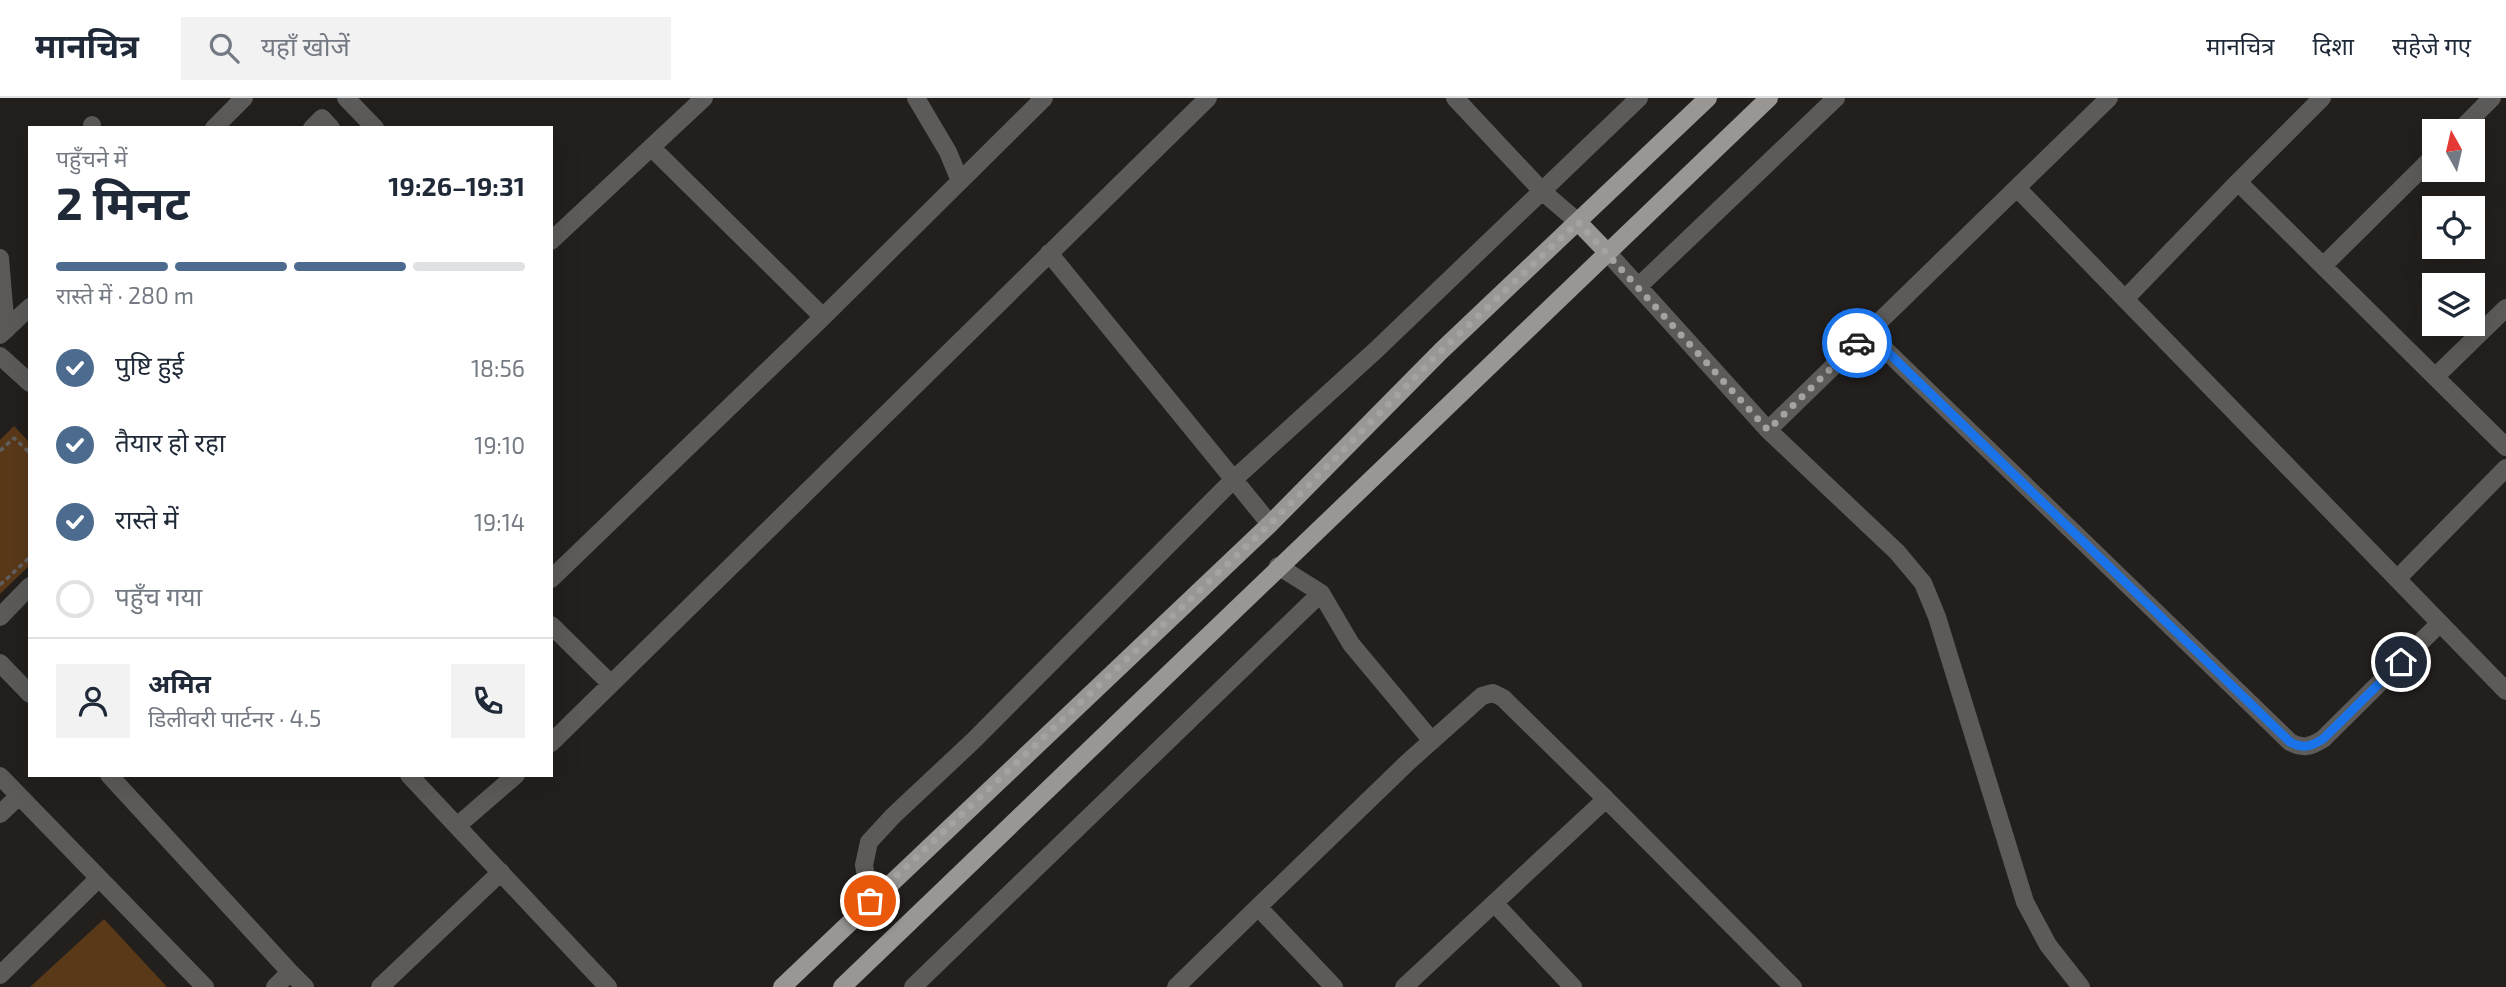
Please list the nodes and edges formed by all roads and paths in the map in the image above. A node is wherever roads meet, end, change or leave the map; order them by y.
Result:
1 (244, 98) edge
2 (346, 98) edge
3 (704, 98) edge
4 (916, 98) edge
5 (1044, 98) edge
6 (1208, 98) edge
7 (1455, 98) edge
8 (1639, 98) edge
9 (1708, 98) edge
10 (1769, 98) edge
11 (1836, 98) edge
12 (2109, 98) edge
13 (2322, 98) edge
14 (2492, 98) edge
15 (2471, 119) edge
16 (216, 126) edge
17 (314, 126) edge
18 (329, 126) edge
19 (373, 126) edge
20 (652, 148) junction
21 (2422, 168) edge
22 (960, 181) junction
23 (2238, 182) junction
24 (2017, 188) junction
25 (1543, 192) junction
26 (1578, 222) junction
27 (553, 239) edge
28 (1607, 252) junction
29 (1049, 253) junction
30 (0, 258) edge
31 (2323, 266) junction
32 (1639, 286) junction
33 (2125, 299) junction
34 (2506, 308) edge
35 (28, 309) edge
36 (823, 317) junction
37 (3, 332) edge
38 (1868, 333) junction
39 (0, 356) edge
40 (2435, 377) junction
41 (28, 381) edge
42 (1768, 430) junction
43 (2506, 447) edge
44 (0, 451) edge
45 (28, 451) edge
46 (2506, 468) edge
47 (1233, 480) junction
48 (1270, 524) junction
49 (28, 559) edge
50 (1278, 566) junction
51 (553, 577) edge
52 (2397, 579) junction
53 (0, 585) edge
54 (28, 588) edge
55 (1321, 593) junction
56 (0, 617) edge
57 (2440, 623) junction
58 (553, 627) edge
59 (0, 663) edge
60 (611, 684) junction
61 (2504, 686) edge
62 (28, 692) edge
63 (553, 741) edge
64 (1432, 741) junction
65 (0, 776) edge
66 (111, 777) edge
67 (411, 777) edge
68 (514, 777) edge
69 (19, 796) junction
70 (1606, 799) junction
71 (0, 814) edge
72 (457, 826) junction
73 (501, 872) junction
74 (99, 878) junction
75 (870, 901) junction
76 (1496, 905) junction
77 (1258, 907) junction
78 (290, 972) junction
79 (0, 975) edge
80 (205, 987) edge
81 (275, 987) edge
82 (305, 987) edge
83 (380, 987) edge
84 (608, 987) edge
85 (782, 987) edge
86 (842, 987) edge
87 (913, 987) edge
88 (1176, 987) edge
89 (1334, 987) edge
90 (1404, 987) edge
91 (1573, 987) edge
92 (1793, 987) edge
93 (2081, 987) edge

1 - 16 street
2 - 19 street
3 - 20 street
4 - 22 street
5 - 22 street
6 - 29 street
7 - 25 street
8 - 25 street
9 - 26 main road
10 - 28 main road
11 - 32 street
12 - 24 street
13 - 23 street
14 - 15 street
17 - 18 street
20 - 27 street
20 - 36 street
21 - 31 street
22 - 36 street
23 - 31 street
23 - 33 street
24 - 33 street
24 - 38 street
25 - 26 street
25 - 47 street
26 - 28 main road
26 - 48 main road
28 - 32 street
28 - 50 main road
29 - 47 street
29 - 60 street
30 - 37 street
31 - 40 street
32 - 42 street
33 - 52 street
34 - 40 street
35 - 37 street
36 - 51 street
38 - 42 street
38 - 57 street
39 - 41 street
40 - 43 street
42 - 93 street
44 - 45 path
46 - 52 street
47 - 48 street
47 - 75 street
48 - 75 main road
49 - 53 path
50 - 55 street
50 - 86 main road
52 - 57 street
54 - 56 street
55 - 64 street
55 - 87 street
57 - 61 street
58 - 60 street
59 - 62 street
60 - 63 street
64 - 70 street
64 - 77 street
65 - 69 street
66 - 78 street
67 - 72 street
68 - 72 street
69 - 71 street
69 - 74 street
70 - 76 street
70 - 92 street
72 - 73 street
73 - 83 street
73 - 84 street
74 - 79 street
74 - 80 street
75 - 85 main road
76 - 90 street
76 - 91 street
77 - 88 street
77 - 89 street
78 - 81 street
78 - 82 street

